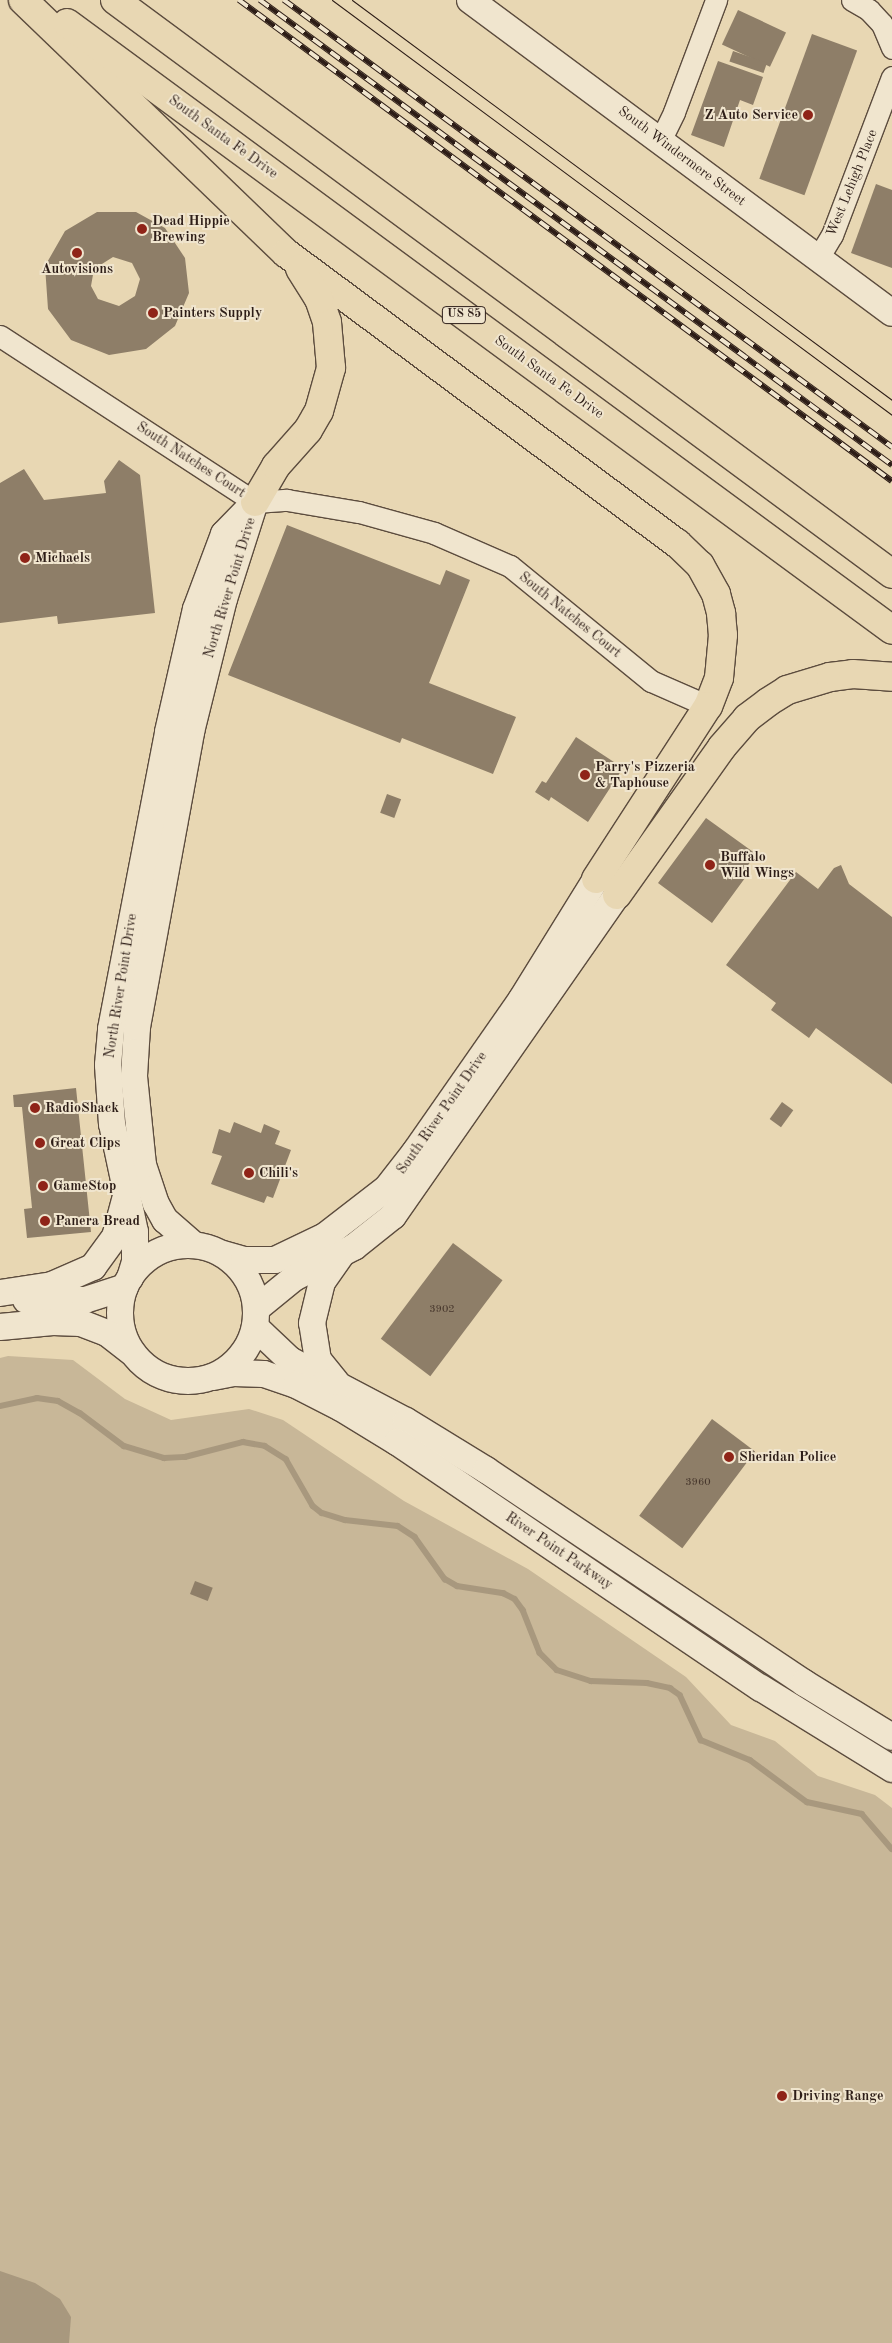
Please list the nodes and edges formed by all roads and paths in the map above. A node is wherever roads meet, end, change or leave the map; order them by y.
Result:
1 (23, 0) edge
2 (36, 0) edge
3 (115, 0) edge
4 (470, 0) edge
5 (716, 0) edge
6 (852, 0) edge
7 (892, 48) edge
8 (892, 77) edge
9 (661, 139) junction
10 (286, 253) junction
11 (818, 258) junction
12 (892, 313) edge
13 (0, 336) edge
14 (255, 502) junction
15 (892, 574) edge
16 (892, 630) edge
17 (892, 677) edge
18 (708, 706) junction
19 (607, 887) junction
20 (124, 1183) junction
21 (194, 1245) junction
22 (343, 1253) junction
23 (223, 1254) junction
24 (128, 1283) junction
25 (0, 1293) edge
26 (0, 1298) edge
27 (256, 1318) junction
28 (0, 1327) edge
29 (132, 1352) junction
30 (212, 1378) junction
31 (342, 1388) junction
32 (892, 1737) edge
33 (892, 1769) edge

1 - 10 highway
2 - 16 highway, South Santa Fe Drive / US 85
3 - 15 highway
4 - 9 street, South Windermere Street
5 - 9 street
6 - 7 street
8 - 11 street, West Lehigh Place
9 - 11 street, South Windermere Street
10 - 14 highway
10 - 18 highway
11 - 12 street, South Windermere Street
13 - 14 street, South Natches Court
14 - 18 street, South Natches Court
14 - 20 street, North River Point Drive
14 - 21 street, North River Point Drive
17 - 19 highway
18 - 19 highway
19 - 22 street, South River Point Drive
19 - 23 street, South River Point Drive
20 - 24 street, North River Point Drive
20 - 25 street
21 - 23 street
21 - 24 street
22 - 27 street, South River Point Drive
22 - 31 street
23 - 27 street
24 - 26 street
24 - 29 street
27 - 30 street
27 - 31 street, River Point Parkway
28 - 29 street
29 - 30 street
30 - 33 street, River Point Parkway
31 - 32 street, River Point Parkway

